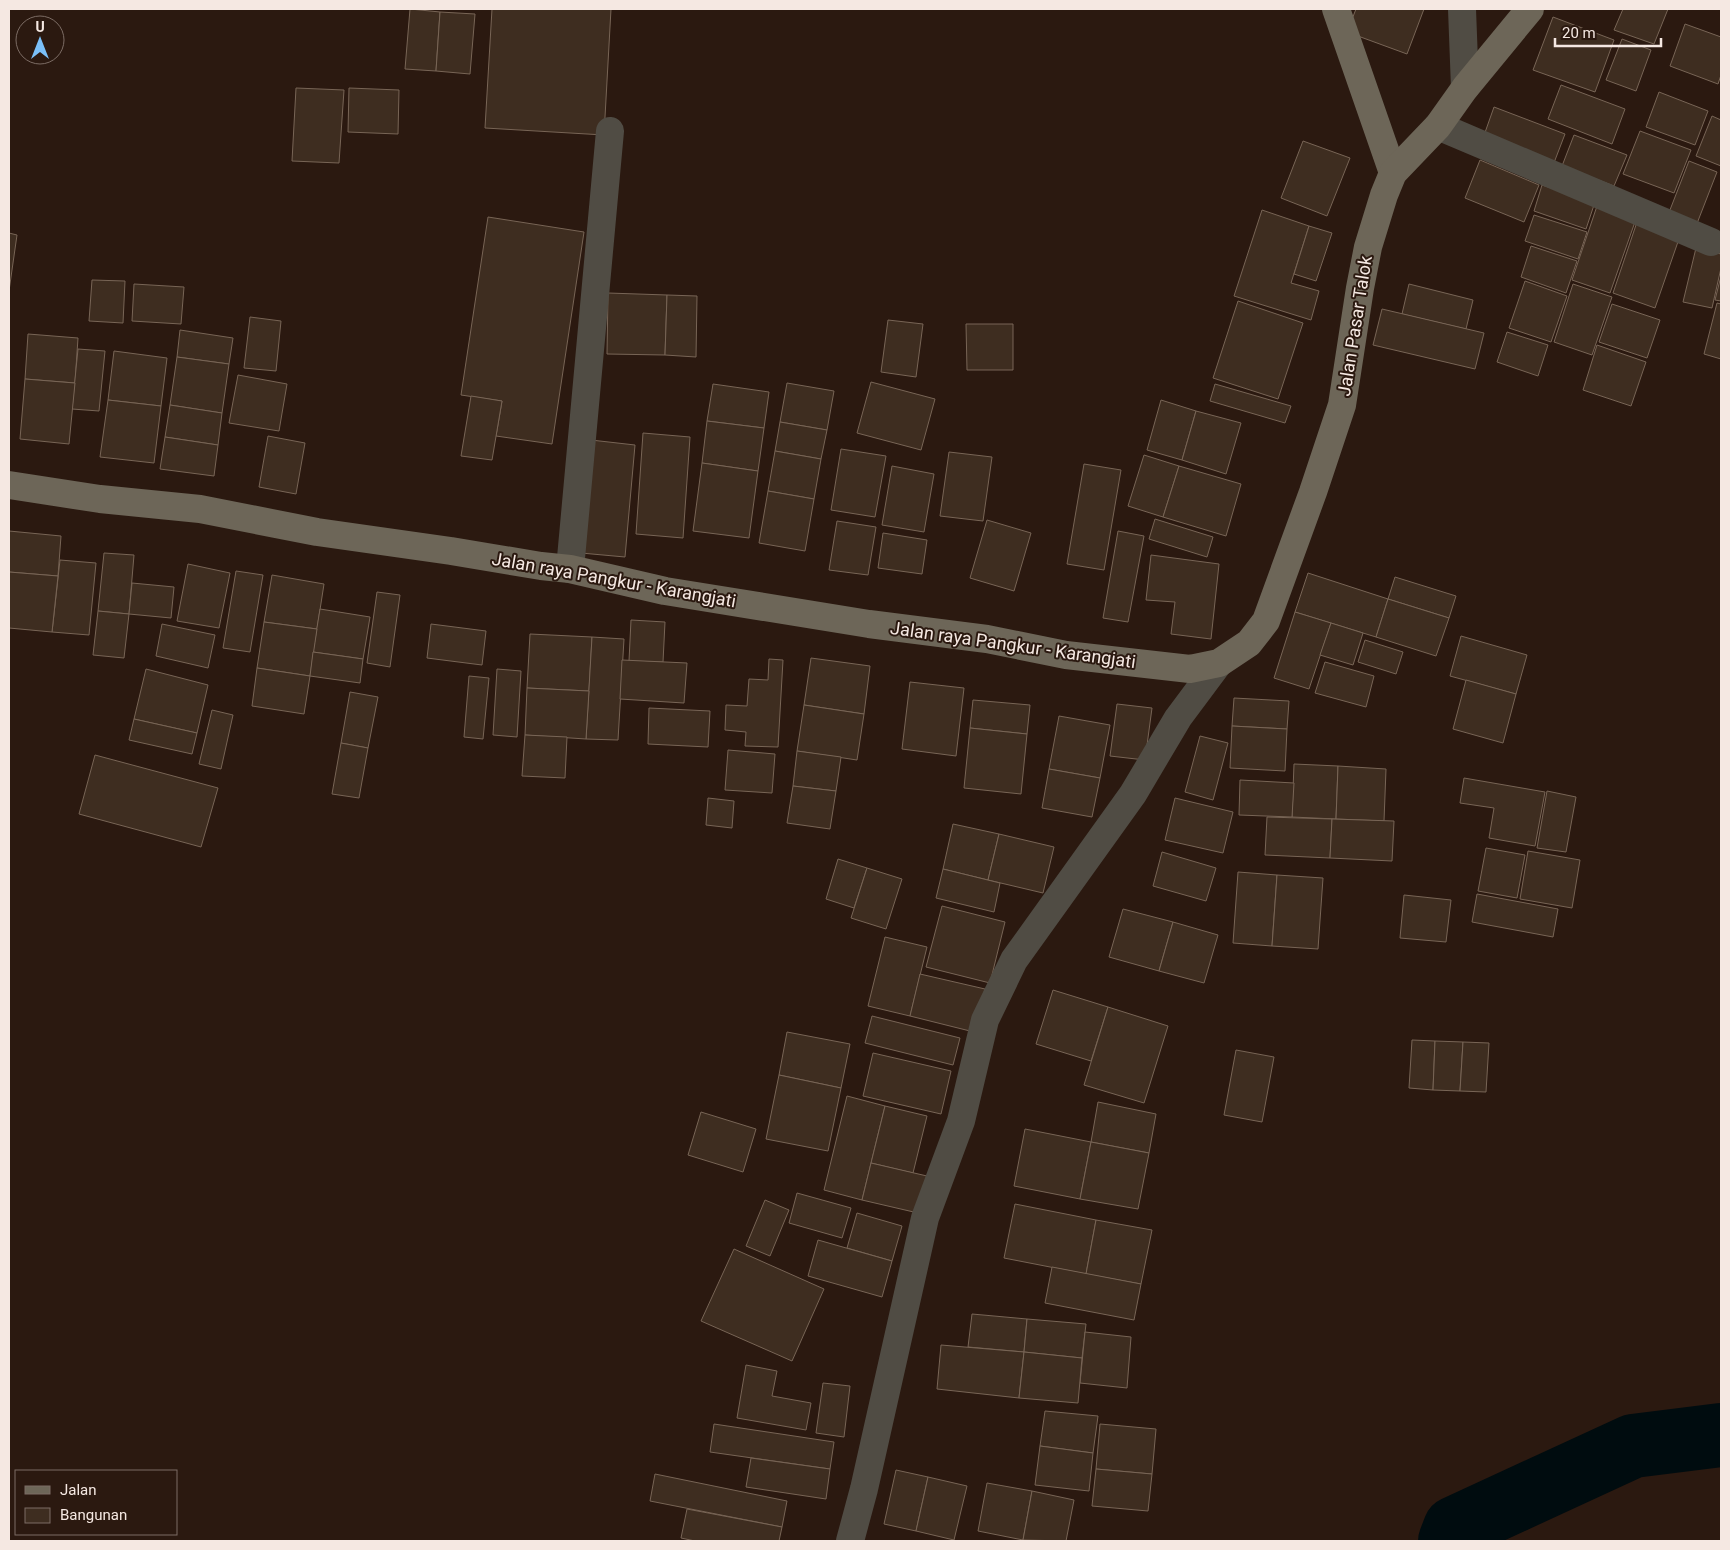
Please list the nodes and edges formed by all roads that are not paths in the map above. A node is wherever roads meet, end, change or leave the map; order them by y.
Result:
1 (1336, 9) edge
2 (1462, 9) edge
3 (1530, 9) edge
4 (1465, 88) junction
5 (1438, 126) junction
6 (610, 131) dead end
7 (1393, 174) junction
8 (1711, 242) dead end
9 (9, 484) edge
10 (570, 569) junction
11 (1219, 663) junction
12 (850, 1541) edge

1 - 7 main road
2 - 4 street
3 - 4 main road, Jalan Pasar Talok
4 - 5 main road, Jalan Pasar Talok
5 - 7 main road, Jalan Pasar Talok
5 - 8 street
6 - 10 street
7 - 11 main road, Jalan Pasar Talok
9 - 10 main road, Jalan raya Pangkur - Karangjati
10 - 11 main road, Jalan raya Pangkur - Karangjati
11 - 12 street

